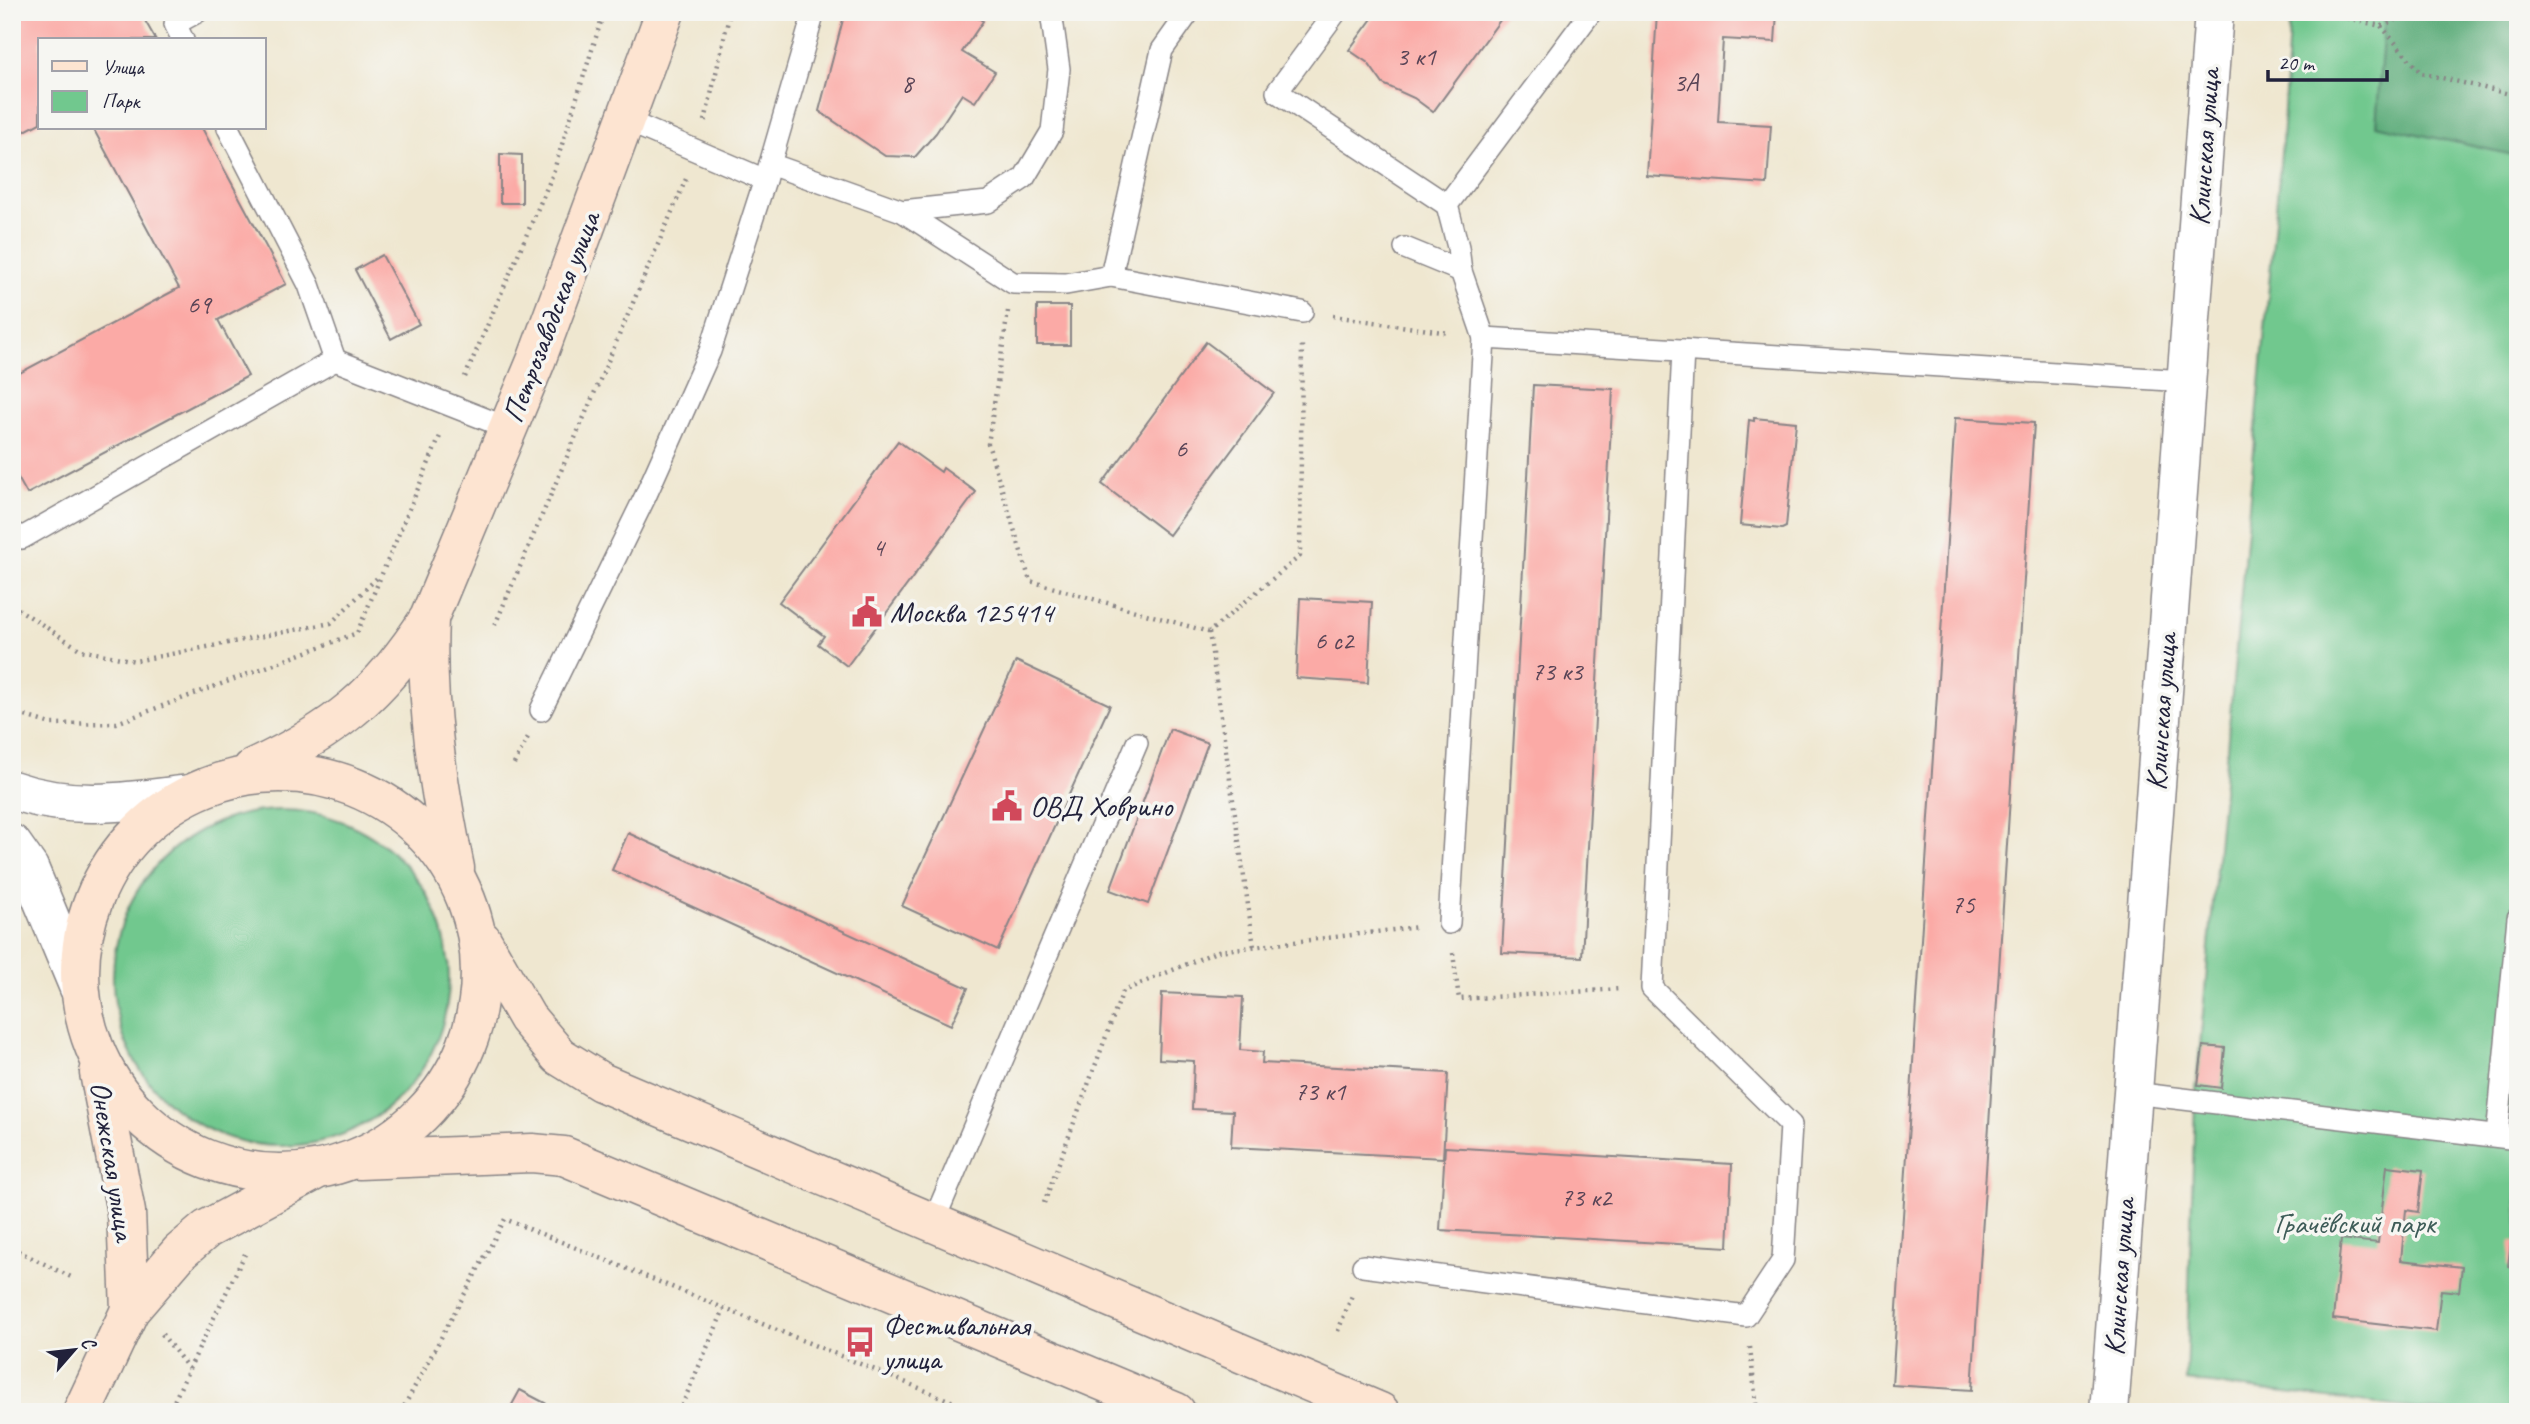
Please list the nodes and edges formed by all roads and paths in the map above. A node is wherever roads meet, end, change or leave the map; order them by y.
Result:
1 (197, 12) edge
2 (604, 12) edge
3 (665, 12) edge
4 (730, 12) edge
5 (814, 12) edge
6 (1051, 12) edge
7 (1189, 12) edge
8 (1336, 12) edge
9 (1591, 12) edge
10 (2214, 12) edge
11 (2320, 12) edge
12 (2416, 12) edge
13 (2381, 26) junction
14 (182, 38) edge
15 (2518, 96) edge
16 (627, 121) junction
17 (229, 130) edge
18 (697, 151) junction
19 (767, 172) junction
20 (1447, 205) junction
21 (902, 211) junction
22 (1405, 248) dead end
23 (1461, 271) junction
24 (1111, 276) junction
25 (1013, 283) junction
26 (1302, 312) junction
27 (1484, 338) junction
28 (1683, 350) junction
29 (335, 360) junction
30 (2186, 381) junction
31 (454, 405) junction
32 (508, 428) junction
33 (12, 532) edge
34 (381, 574) junction
35 (12, 605) edge
36 (429, 618) junction
37 (495, 625) dead end
38 (1209, 632) junction
39 (541, 710) dead end
40 (12, 712) edge
41 (1137, 743) dead end
42 (231, 778) junction
43 (12, 790) edge
44 (189, 794) junction
45 (12, 844) edge
46 (457, 877) junction
47 (2518, 918) edge
48 (1449, 923) junction
49 (476, 929) junction
50 (1254, 947) junction
51 (79, 988) junction
52 (1652, 988) junction
53 (95, 1054) junction
54 (2133, 1093) junction
55 (2508, 1138) edge
56 (335, 1165) junction
57 (1044, 1203) dead end
58 (933, 1223) junction
59 (12, 1248) edge
60 (245, 1254) dead end
61 (1363, 1266) joint
62 (73, 1278) dead end
63 (724, 1309) junction
64 (130, 1311) junction
65 (1746, 1316) junction
66 (1338, 1331) dead end
67 (161, 1333) dead end
68 (189, 1370) junction
69 (82, 1412) edge
70 (169, 1412) edge
71 (401, 1412) edge
72 (679, 1412) edge
73 (978, 1412) edge
74 (1176, 1412) edge
75 (1380, 1412) edge
76 (1757, 1412) edge
77 (2109, 1412) edge

1 - 14 lane
2 - 31 path
3 - 16 main road, Петрозаводская улица
4 - 18 path
5 - 19 lane
6 - 21 lane
7 - 24 lane
8 - 20 lane
9 - 20 lane
10 - 30 street, Клинская улица
11 - 13 path
12 - 13 path
13 - 15 path
16 - 18 lane
16 - 32 main road, Петрозаводская улица
17 - 29 lane
18 - 19 lane
18 - 37 path
19 - 21 lane
19 - 39 lane
20 - 23 lane
21 - 25 lane
22 - 23 lane
23 - 27 lane
24 - 25 lane
24 - 26 lane
25 - 38 path
26 - 27 path
26 - 38 path
27 - 28 lane
27 - 48 lane
28 - 30 lane
28 - 52 lane
29 - 31 lane
29 - 33 lane
30 - 54 street, Клинская улица
31 - 32 lane
31 - 34 path
32 - 36 main road, Петрозаводская улица
34 - 35 path
34 - 40 path
36 - 42 main road, Петрозаводская улица
36 - 46 main road, Петрозаводская улица
38 - 50 path
41 - 58 lane
42 - 44 main road
42 - 46 main road
43 - 44 street
44 - 51 main road
45 - 51 street
46 - 49 main road
47 - 55 lane
48 - 50 path
48 - 52 path
49 - 56 main road, Онежская улица
49 - 58 main road
50 - 57 path
51 - 53 main road, Онежская улица
52 - 65 lane
53 - 56 main road
53 - 64 main road, Онежская улица
54 - 55 lane
54 - 77 street, Клинская улица
56 - 64 main road, Онежская улица
56 - 74 main road
58 - 75 main road
59 - 62 path
60 - 68 path
61 - 65 lane
61 - 66 path
63 - 71 path
63 - 72 path
63 - 73 path
64 - 69 main road, Онежская улица
65 - 76 path
67 - 68 path
68 - 70 path

